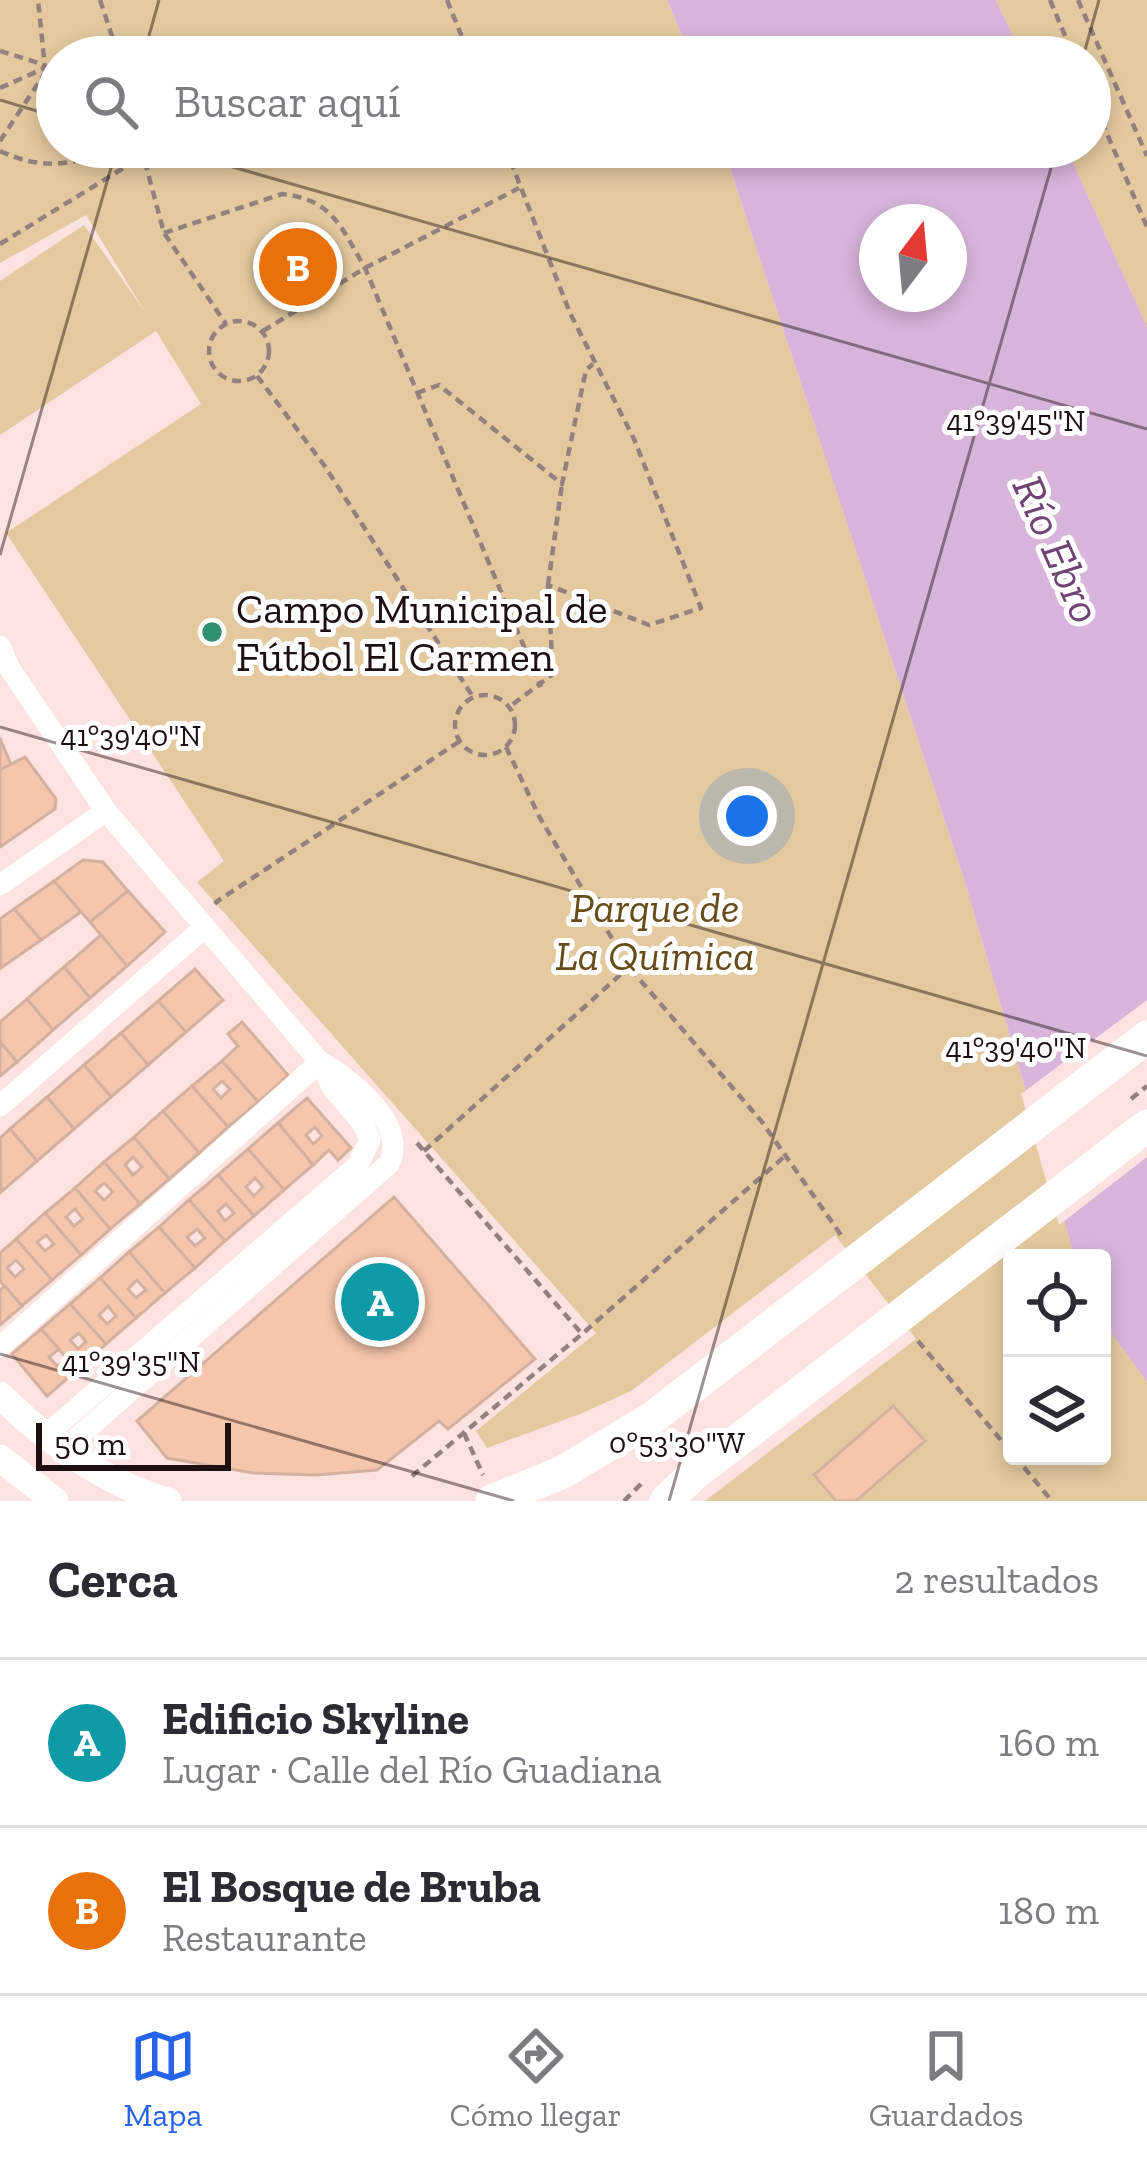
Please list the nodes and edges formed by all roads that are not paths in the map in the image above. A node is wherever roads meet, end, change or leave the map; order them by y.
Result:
1 (0, 646) edge
2 (5, 671) edge
3 (106, 811) junction
4 (0, 885) edge
5 (205, 927) junction
6 (1147, 1036) edge
7 (320, 1062) junction
8 (0, 1106) edge
9 (1147, 1126) edge
10 (0, 1347) edge
11 (0, 1394) edge
12 (55, 1442) junction
13 (0, 1458) edge
14 (55, 1501) edge
15 (168, 1501) edge
16 (491, 1501) edge
17 (666, 1501) edge

1 - 2 street
2 - 3 street
3 - 4 street
3 - 5 street
5 - 7 street
5 - 8 street
6 - 16 main road
7 - 10 street
7 - 12 street
9 - 17 main road
11 - 12 street
12 - 15 street
13 - 14 street

